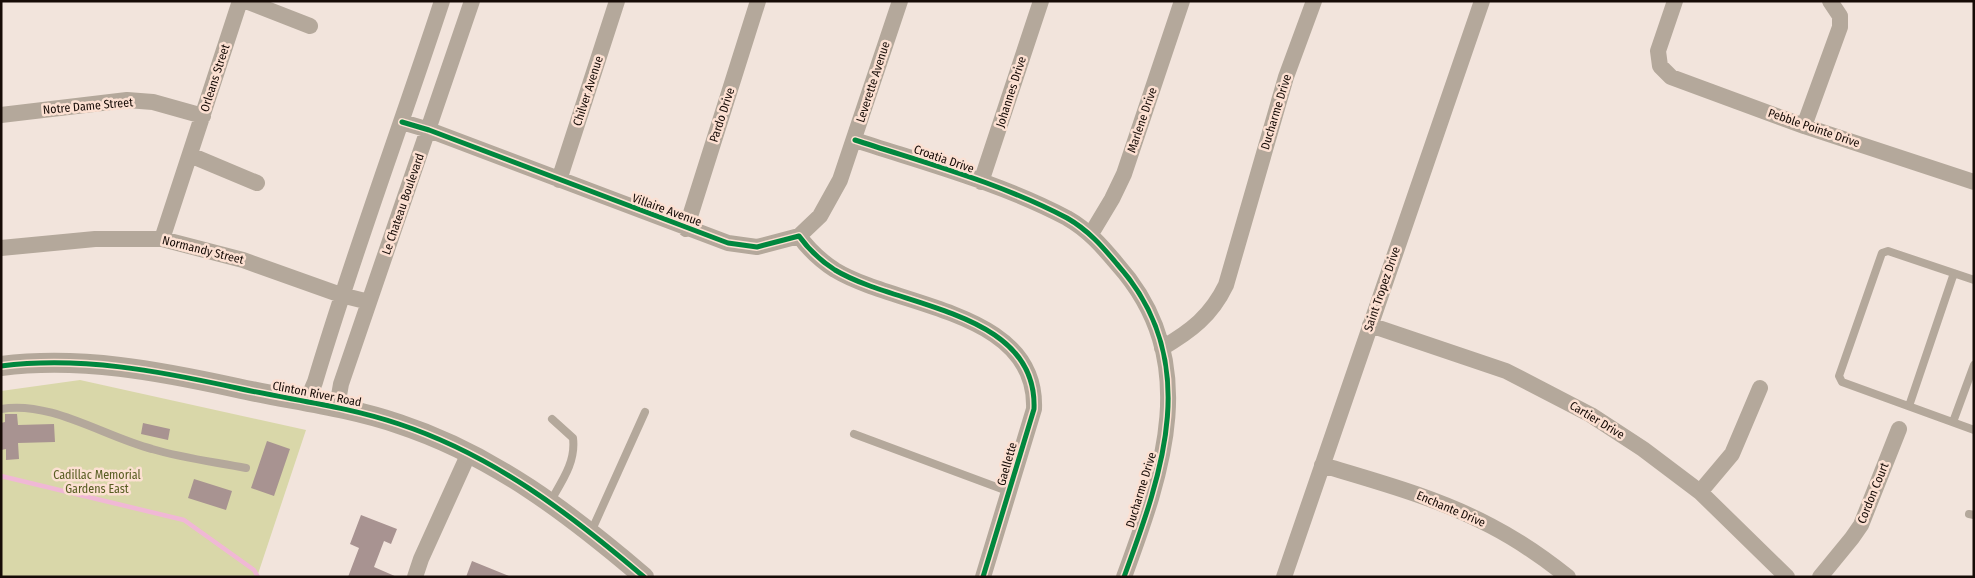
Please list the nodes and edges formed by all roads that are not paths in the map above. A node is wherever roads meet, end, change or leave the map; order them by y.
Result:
1 (240, 1) edge
2 (246, 1) edge
3 (442, 1) edge
4 (472, 1) edge
5 (617, 1) edge
6 (758, 1) edge
7 (900, 1) edge
8 (1041, 1) edge
9 (1182, 1) edge
10 (1314, 1) edge
11 (1482, 1) edge
12 (1675, 1) edge
13 (1834, 6) edge
14 (310, 26) dead end
15 (1, 115) edge
16 (203, 116) junction
17 (402, 122) junction
18 (1804, 126) junction
19 (429, 130) junction
20 (855, 140) junction
21 (190, 155) junction
22 (559, 180) junction
23 (257, 182) dead end
24 (981, 182) junction
25 (1974, 182) edge
26 (686, 229) junction
27 (1091, 234) junction
28 (798, 236) junction
29 (162, 239) junction
30 (1, 248) edge
31 (1954, 273) junction
32 (1974, 280) edge
33 (341, 295) junction
34 (369, 302) junction
35 (1370, 325) junction
36 (1162, 348) junction
37 (1974, 365) edge
38 (1, 366) edge
39 (1760, 388) dead end
40 (306, 403) junction
41 (1909, 406) junction
42 (337, 407) junction
43 (1, 409) edge
44 (645, 412) dead end
45 (552, 418) dead end
46 (1953, 422) junction
47 (1899, 429) dead end
48 (1974, 430) edge
49 (854, 434) dead end
50 (469, 453) junction
51 (1322, 465) junction
52 (246, 468) dead end
53 (1010, 492) junction
54 (1700, 492) junction
55 (550, 502) junction
56 (591, 532) junction
57 (415, 577) edge
58 (644, 577) edge
59 (983, 577) edge
60 (1124, 577) edge
61 (1284, 577) edge
62 (1568, 577) edge
63 (1787, 577) edge
64 (1820, 577) edge

1 - 16 street, Orleans Street
2 - 14 street
3 - 17 street
4 - 19 street, Le Chateau Boulevard
5 - 22 street, Chilver Avenue
6 - 26 street, Pardo Drive
7 - 20 street, Leverette Avenue
8 - 24 street, Johannes Drive
9 - 27 street, Marlene Drive
10 - 36 street, Ducharme Drive
11 - 35 street, Saint Tropez Drive
12 - 18 street, Pebble Pointe Drive
13 - 18 street
15 - 16 street, Notre Dame Street
16 - 21 street, Orleans Street
17 - 19 street, Villaire Avenue
17 - 33 street
18 - 25 street, Pebble Pointe Drive
19 - 22 street, Villaire Avenue
19 - 34 street, Le Chateau Boulevard
20 - 24 street, Croatia Drive
20 - 28 street, Leverette Avenue
21 - 23 street
21 - 29 street, Orleans Street
22 - 26 street, Villaire Avenue
24 - 27 street, Croatia Drive
26 - 28 street, Villaire Avenue
27 - 36 street, Croatia Drive
28 - 53 street, Gaellette
29 - 30 street, Normandy Street
29 - 33 street, Normandy Street
31 - 32 lane
31 - 41 lane
31 - 41 lane
33 - 34 street, Normandy Street
33 - 40 street
34 - 42 street, Le Chateau Boulevard
35 - 51 street, Saint Tropez Drive
35 - 54 street, Cartier Drive
36 - 60 street, Ducharme Drive
37 - 46 lane
38 - 40 street, Clinton River Road
39 - 54 street
40 - 42 street, Clinton River Road
41 - 46 lane
42 - 50 street, Clinton River Road
43 - 52 lane
44 - 56 lane
45 - 55 lane
46 - 48 lane
47 - 64 street, Cordon Court
49 - 53 lane
50 - 55 street, Clinton River Road
50 - 57 street
51 - 61 street, Saint Tropez Drive
51 - 62 street, Enchante Drive
53 - 59 street, Gaellette
54 - 63 street, Cartier Drive
55 - 56 street, Clinton River Road
56 - 58 street, Clinton River Road

